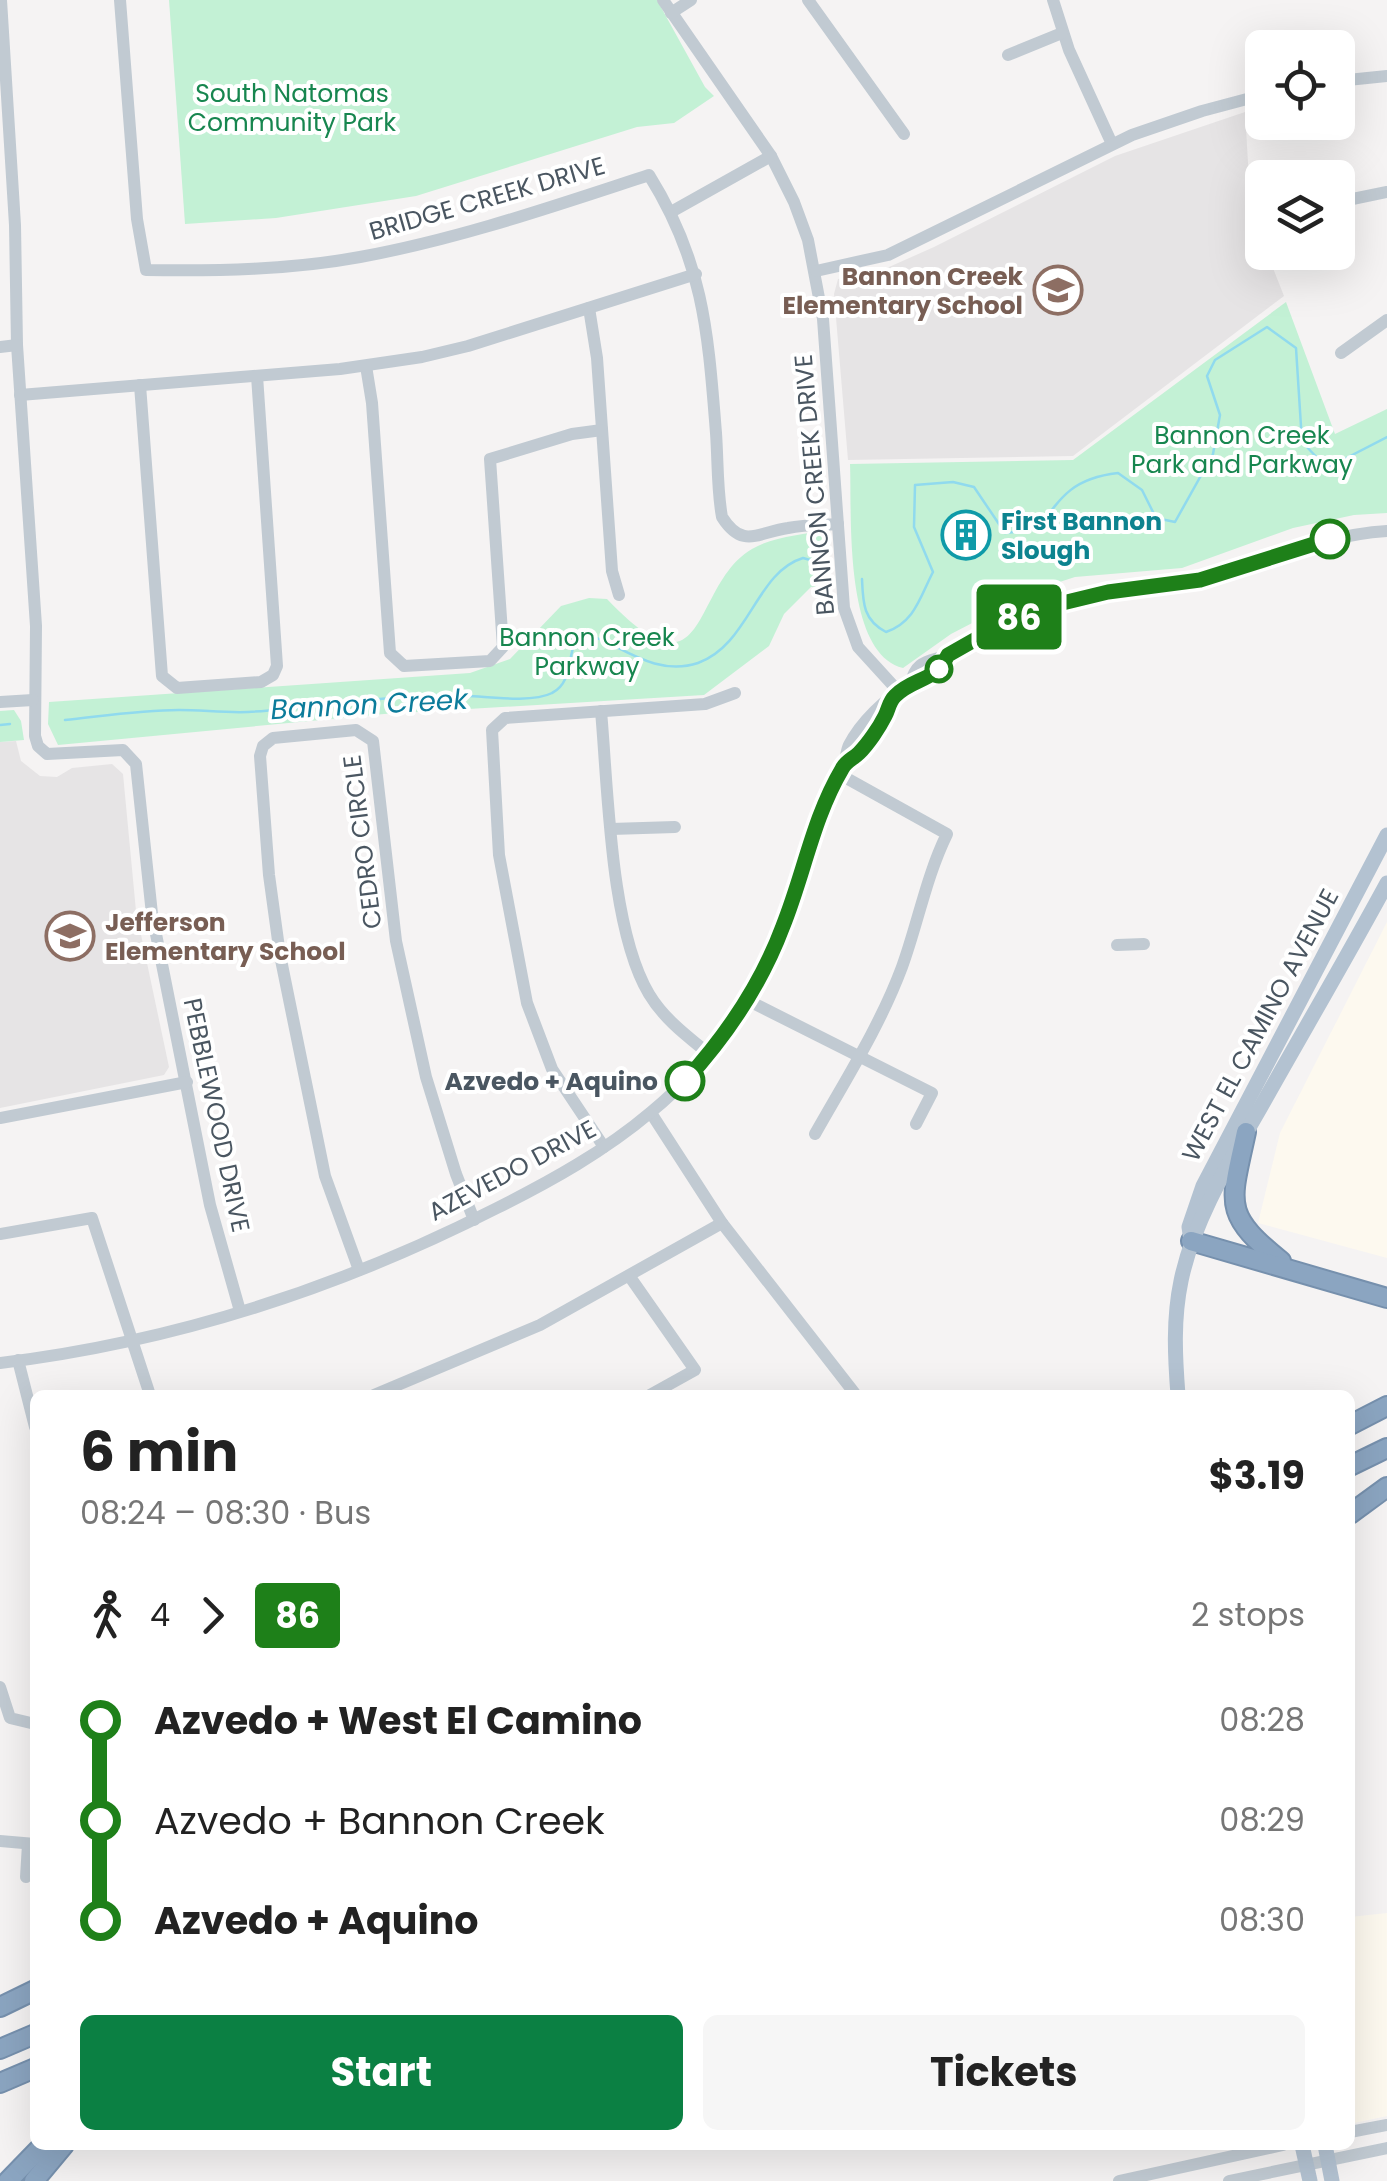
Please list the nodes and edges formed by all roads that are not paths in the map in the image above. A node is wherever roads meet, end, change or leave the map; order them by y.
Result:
1 (0, 0) edge
2 (120, 0) edge
3 (691, 0) edge
4 (808, 0) edge
5 (1053, 0) edge
6 (667, 6) edge
7 (1062, 33) junction
8 (1008, 54) dead end
9 (1387, 76) edge
10 (1355, 79) edge
11 (1245, 100) edge
12 (4, 110) edge
13 (904, 134) dead end
14 (1112, 144) junction
15 (770, 156) junction
16 (1387, 192) edge
17 (1355, 199) edge
18 (670, 212) junction
19 (7, 226) edge
20 (816, 272) junction
21 (696, 274) junction
22 (589, 308) junction
23 (1387, 320) edge
24 (17, 345) junction
25 (0, 346) edge
26 (1341, 353) dead end
27 (366, 366) junction
28 (257, 376) junction
29 (140, 385) junction
30 (20, 394) junction
31 (602, 430) junction
32 (838, 524) junction
33 (1387, 531) edge
34 (619, 596) dead end
35 (900, 692) junction
36 (735, 693) dead end
37 (33, 700) junction
38 (0, 702) edge
39 (601, 711) junction
40 (842, 769) junction
41 (675, 827) dead end
42 (611, 829) junction
43 (1387, 835) edge
44 (1387, 883) edge
45 (1144, 944) dead end
46 (1117, 946) dead end
47 (748, 1000) junction
48 (709, 1054) junction
49 (858, 1056) junction
50 (187, 1082) junction
51 (651, 1113) junction
52 (0, 1118) edge
53 (916, 1124) dead end
54 (1246, 1132) junction
55 (815, 1134) dead end
56 (604, 1148) junction
57 (474, 1220) junction
58 (722, 1222) junction
59 (0, 1234) edge
60 (1191, 1241) junction
61 (1290, 1268) junction
62 (359, 1270) junction
63 (630, 1277) junction
64 (1387, 1298) edge
65 (240, 1312) junction
66 (132, 1340) junction
67 (18, 1360) junction
68 (0, 1363) edge
69 (148, 1390) edge
70 (386, 1390) edge
71 (659, 1390) edge
72 (852, 1390) edge
73 (1178, 1390) edge
74 (1387, 1406) edge
75 (30, 1407) edge
76 (1355, 1422) edge
77 (1387, 1448) edge
78 (1355, 1464) edge
79 (1387, 1487) edge
80 (1355, 1510) edge
81 (0, 1688) edge
82 (30, 1723) edge
83 (0, 1841) edge
84 (30, 1844) edge
85 (30, 1855) edge
86 (26, 1876) dead end
87 (30, 1990) edge
88 (30, 1992) edge
89 (0, 1999) edge
90 (0, 2007) edge
91 (30, 2036) edge
92 (0, 2050) edge
93 (30, 2070) edge
94 (0, 2083) edge
95 (1387, 2125) edge
96 (1355, 2131) edge
97 (1387, 2148) edge
98 (38, 2150) edge
99 (60, 2150) edge
100 (1260, 2150) edge
101 (1326, 2152) edge
102 (1308, 2173) edge
103 (8, 2181) edge
104 (34, 2181) edge
105 (1119, 2181) edge
106 (1229, 2181) edge
107 (1332, 2181) edge

1 - 12 street, PEBBLEWOOD DRIVE
2 - 18 street, BRIDGE CREEK DRIVE
3 - 6 street
4 - 13 street
5 - 7 street
6 - 15 street, BANNON CREEK DRIVE
7 - 8 street
7 - 14 street
9 - 10 street
11 - 14 street
12 - 19 street, PEBBLEWOOD DRIVE
14 - 20 street
15 - 18 street
15 - 20 street, BANNON CREEK DRIVE
16 - 17 street
18 - 21 street
19 - 24 street, PEBBLEWOOD DRIVE
20 - 32 street, BANNON CREEK DRIVE
21 - 22 street
21 - 32 street
22 - 27 street
22 - 31 street
23 - 26 street
24 - 25 street
24 - 30 street, PEBBLEWOOD DRIVE
27 - 28 street
27 - 31 street
28 - 29 street
28 - 29 street
29 - 30 street
30 - 37 street, PEBBLEWOOD DRIVE
31 - 34 street
32 - 35 street, BANNON CREEK DRIVE
33 - 35 street, AZEVEDO DRIVE
35 - 40 street, AZEVEDO DRIVE
36 - 39 street
37 - 38 street
37 - 50 street, PEBBLEWOOD DRIVE
39 - 42 street
39 - 56 street
40 - 47 street, AZEVEDO DRIVE
40 - 49 street
41 - 42 street
42 - 48 street
43 - 60 main road, WEST EL CAMINO AVENUE
44 - 54 main road, WEST EL CAMINO AVENUE
45 - 46 street
47 - 48 street, AZEVEDO DRIVE
47 - 49 street
48 - 51 street, AZEVEDO DRIVE
49 - 53 street
49 - 55 street
50 - 52 street
50 - 65 street, PEBBLEWOOD DRIVE
51 - 56 street, AZEVEDO DRIVE
51 - 58 street
54 - 60 main road, WEST EL CAMINO AVENUE
54 - 61 highway
56 - 57 street, AZEVEDO DRIVE
57 - 62 street, AZEVEDO DRIVE
57 - 62 street, CEDRO CIRCLE
58 - 63 street
58 - 72 street
59 - 66 street
60 - 61 highway
60 - 73 main road, WEST EL CAMINO AVENUE
61 - 64 highway
62 - 65 street, AZEVEDO DRIVE
63 - 70 street
63 - 71 street
65 - 66 street, AZEVEDO DRIVE
66 - 67 street, AZEVEDO DRIVE
66 - 69 street
67 - 68 street, AZEVEDO DRIVE
67 - 75 street
74 - 76 highway
77 - 78 highway
79 - 80 highway
81 - 82 street
83 - 84 street
85 - 86 street
87 - 89 highway
88 - 90 highway
91 - 92 highway
93 - 94 highway
95 - 96 street
97 - 101 street
98 - 103 highway
99 - 104 highway
100 - 105 street
101 - 102 street
101 - 107 main road
102 - 106 street

